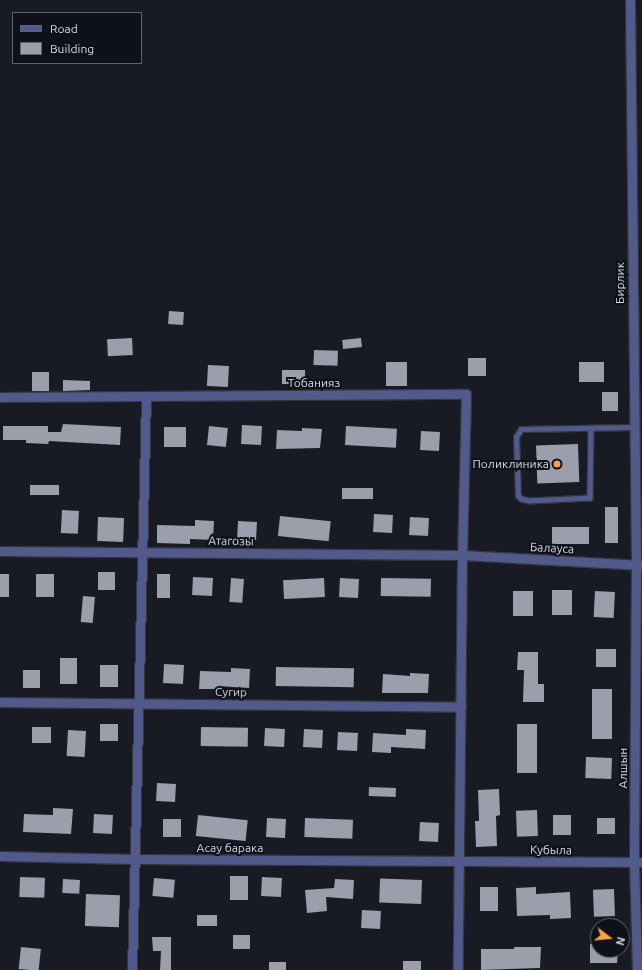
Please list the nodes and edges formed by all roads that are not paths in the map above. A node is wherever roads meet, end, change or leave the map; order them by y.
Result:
1 (630, 0) edge
2 (146, 396) junction
3 (0, 397) edge
4 (591, 428) junction
5 (633, 428) junction
6 (0, 551) edge
7 (142, 552) junction
8 (462, 555) junction
9 (639, 565) edge
10 (0, 702) edge
11 (139, 703) junction
12 (461, 707) junction
13 (0, 856) edge
14 (135, 859) junction
15 (460, 861) junction
16 (638, 862) edge
17 (132, 970) edge
18 (458, 970) edge
19 (637, 970) edge

1 - 5 street, Бирлик
2 - 3 street, Тобанияз
2 - 7 street
2 - 8 street, Тобанияз
4 - 4 lane
4 - 5 lane
5 - 9 street, Бирлик
6 - 7 street, Атагозы
7 - 8 street, Атагозы
7 - 11 street
8 - 9 street, Балауса
8 - 12 street
9 - 16 street, Алшын
10 - 11 street, Сугир
11 - 12 street, Сугир
11 - 14 street
12 - 15 street
13 - 14 street, Асау барака
14 - 15 street, Асау барака
14 - 17 street
15 - 16 street, Кубыла
15 - 18 street
16 - 19 street, Алшын

